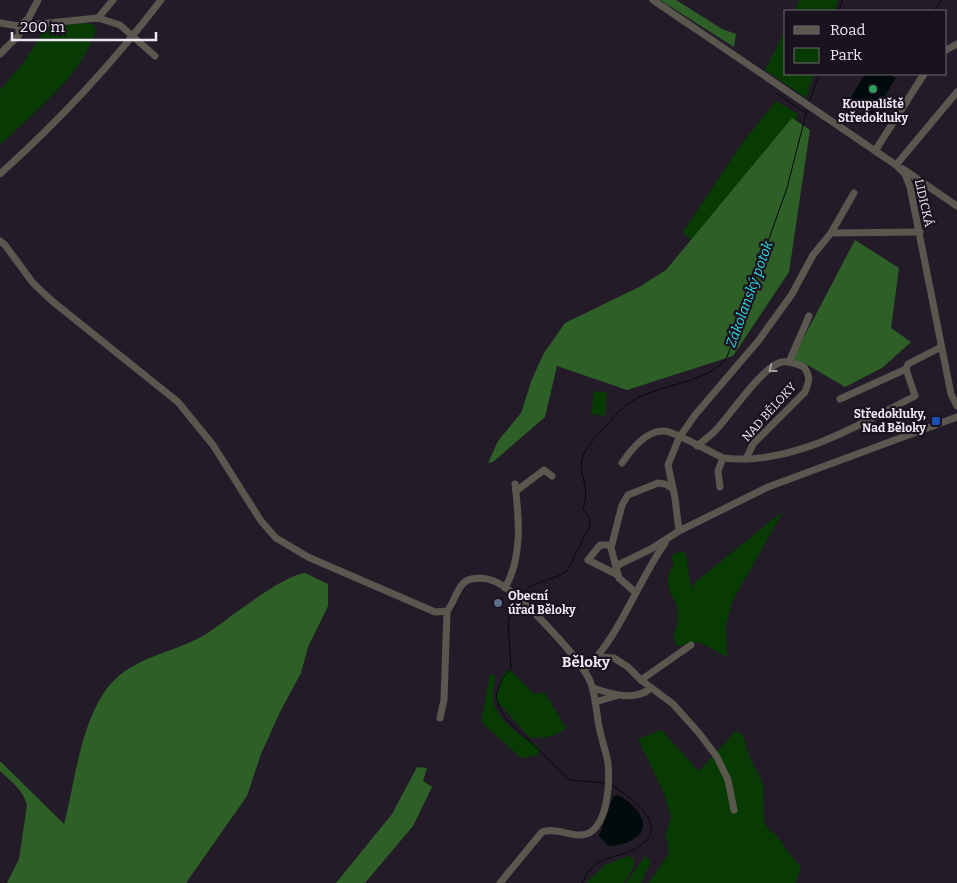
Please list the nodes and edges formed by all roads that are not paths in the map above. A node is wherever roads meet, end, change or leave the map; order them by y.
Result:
1 (38, 0) edge
2 (113, 0) edge
3 (161, 0) edge
4 (652, 0) edge
5 (98, 18) junction
6 (0, 23) edge
7 (20, 26) junction
8 (133, 36) junction
9 (0, 54) edge
10 (155, 56) dead end
11 (923, 75) edge
12 (957, 92) edge
13 (875, 151) junction
14 (896, 165) junction
15 (0, 174) edge
16 (854, 193) dead end
17 (957, 206) edge
18 (920, 232) junction
19 (831, 233) junction
20 (0, 241) edge
21 (809, 316) dead end
22 (942, 347) junction
23 (789, 362) junction
24 (906, 369) junction
25 (840, 399) dead end
26 (957, 406) edge
27 (957, 417) edge
28 (679, 438) junction
29 (698, 446) junction
30 (724, 458) junction
31 (746, 459) junction
32 (622, 463) dead end
33 (552, 476) dead end
34 (720, 486) dead end
35 (672, 488) junction
36 (679, 531) junction
37 (668, 539) junction
38 (611, 545) junction
39 (616, 566) junction
40 (618, 575) junction
41 (505, 588) junction
42 (635, 592) junction
43 (447, 611) junction
44 (691, 646) dead end
45 (599, 657) junction
46 (584, 670) junction
47 (641, 680) junction
48 (593, 688) junction
49 (651, 688) junction
50 (617, 696) junction
51 (595, 702) junction
52 (440, 718) dead end
53 (734, 810) dead end
54 (500, 883) edge

1 - 7 street
2 - 5 street
3 - 8 street
4 - 13 street, LIDICKÁ
5 - 7 street
5 - 8 street
6 - 7 street
7 - 9 street
8 - 10 street
8 - 15 street
11 - 13 street
12 - 14 street
13 - 14 street, LIDICKÁ
14 - 17 street
14 - 18 street, LIDICKÁ
16 - 19 street
18 - 19 street
18 - 22 street, LIDICKÁ
19 - 28 street
20 - 43 street
21 - 23 street, NAD BĚLOKY
22 - 24 street
22 - 26 street, LIDICKÁ
23 -> 29 street, NAD BĚLOKY
23 - 31 street, NAD BĚLOKY
24 - 25 street
24 - 31 street, NAD BĚLOKY
27 - 36 street
28 - 29 street, NAD BĚLOKY
28 - 32 street, NAD BĚLOKY
28 - 35 street
29 - 30 street, NAD BĚLOKY
30 - 31 street, NAD BĚLOKY
30 - 34 street
33 - 41 street
35 - 36 street
35 - 38 street
36 - 37 street
37 - 39 street
37 - 42 street
38 - 39 street
38 - 40 street
39 - 40 street
40 - 42 street
41 - 43 street
41 - 46 street
42 - 45 street
43 - 52 street
44 - 47 street
45 - 46 street
45 - 47 street
46 - 48 street
47 - 49 street
48 - 50 street
48 - 51 street
49 - 50 street
49 - 53 street
50 - 51 street
51 - 54 street

